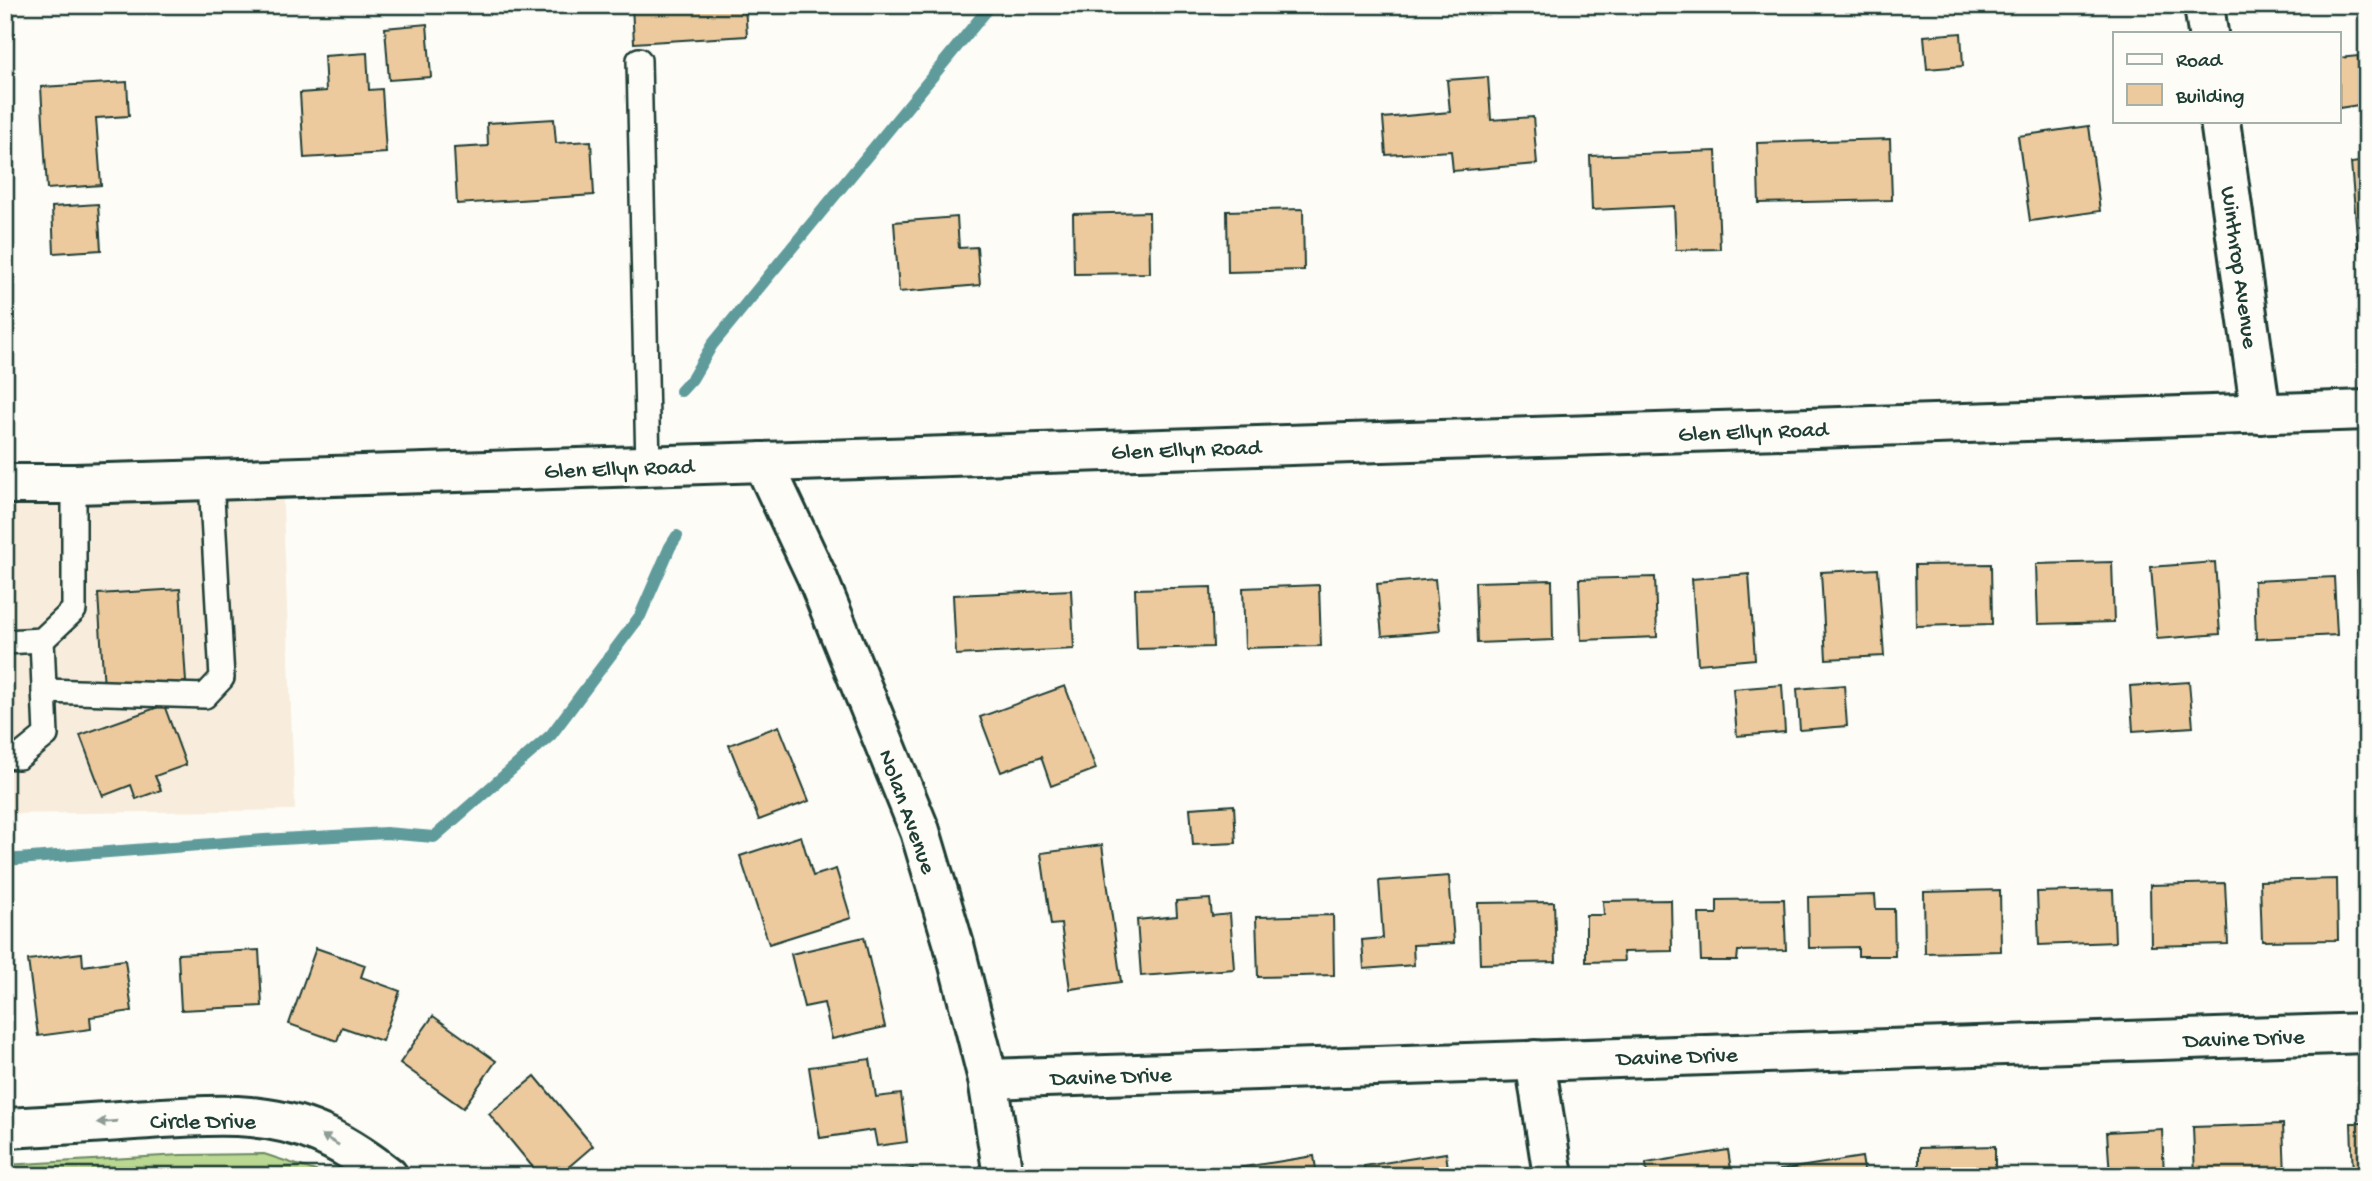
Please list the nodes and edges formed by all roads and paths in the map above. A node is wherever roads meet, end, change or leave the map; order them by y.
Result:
1 (2204, 5) edge
2 (2208, 32) edge
3 (639, 60) dead end
4 (2220, 122) edge
5 (2367, 410) edge
6 (2261, 414) junction
7 (763, 462) junction
8 (648, 466) junction
9 (211, 480) junction
10 (5, 484) edge
11 (74, 484) junction
12 (42, 640) junction
13 (5, 642) edge
14 (44, 691) junction
15 (5, 756) edge
16 (2367, 1033) edge
17 (1535, 1060) junction
18 (988, 1079) junction
19 (5, 1129) edge
20 (388, 1176) edge
21 (1003, 1176) edge
22 (1553, 1176) edge

1 - 2 street
3 - 8 lane
4 - 6 street, Winthrop Avenue
5 - 6 street, Glen Ellyn Road
6 - 7 street, Glen Ellyn Road
7 - 8 street, Glen Ellyn Road
7 - 18 street, Nolan Avenue
8 - 9 street, Glen Ellyn Road
9 - 11 street, Glen Ellyn Road
9 - 14 lane
10 - 11 street, Glen Ellyn Road
11 - 12 lane
12 - 13 lane
12 - 14 lane
14 - 15 lane
16 - 17 street, Davine Drive
17 - 18 street, Davine Drive
17 - 22 street
18 - 21 street, Nolan Avenue
20 -> 19 street, Circle Drive

